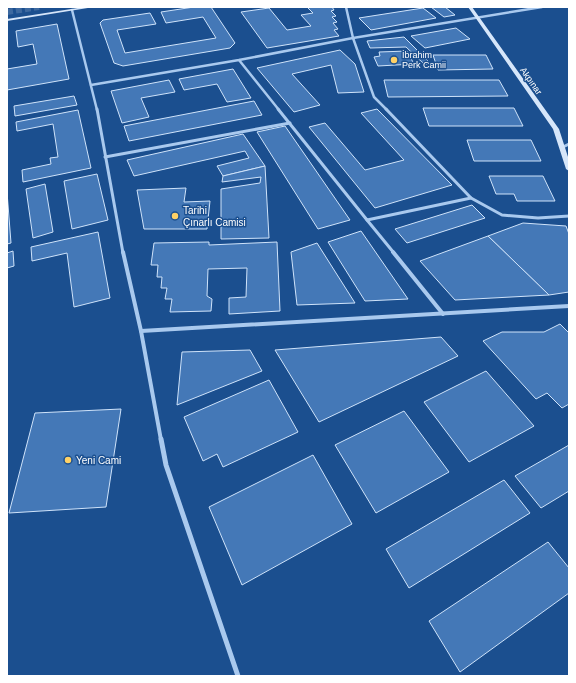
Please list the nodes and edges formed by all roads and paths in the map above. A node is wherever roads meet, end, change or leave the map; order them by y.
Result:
1 (92, 7) edge
2 (346, 7) edge
3 (470, 7) edge
4 (542, 7) edge
5 (72, 10) junction
6 (477, 18) junction
7 (7, 20) edge
8 (353, 38) junction
9 (240, 60) junction
10 (91, 84) junction
11 (290, 123) junction
12 (569, 144) edge
13 (563, 148) junction
14 (105, 157) junction
15 (569, 169) edge
16 (471, 198) junction
17 (569, 216) edge
18 (367, 220) junction
19 (569, 306) edge
20 (443, 314) junction
21 (141, 331) junction
22 (238, 676) edge

1 - 5 main road
2 - 8 street
3 - 6 main road, Akpınar
4 - 6 street
5 - 7 main road
5 - 10 street
6 - 8 street
6 - 13 main road, Akpınar
8 - 9 street
8 - 16 street
9 - 10 street
9 - 11 street
10 - 14 street
11 - 14 street
11 - 18 street
12 - 13 street
13 - 15 main road, Akpınar
14 - 21 street
16 - 17 street
16 - 18 street
18 - 20 street
19 - 20 street
20 - 21 street
21 - 22 street

